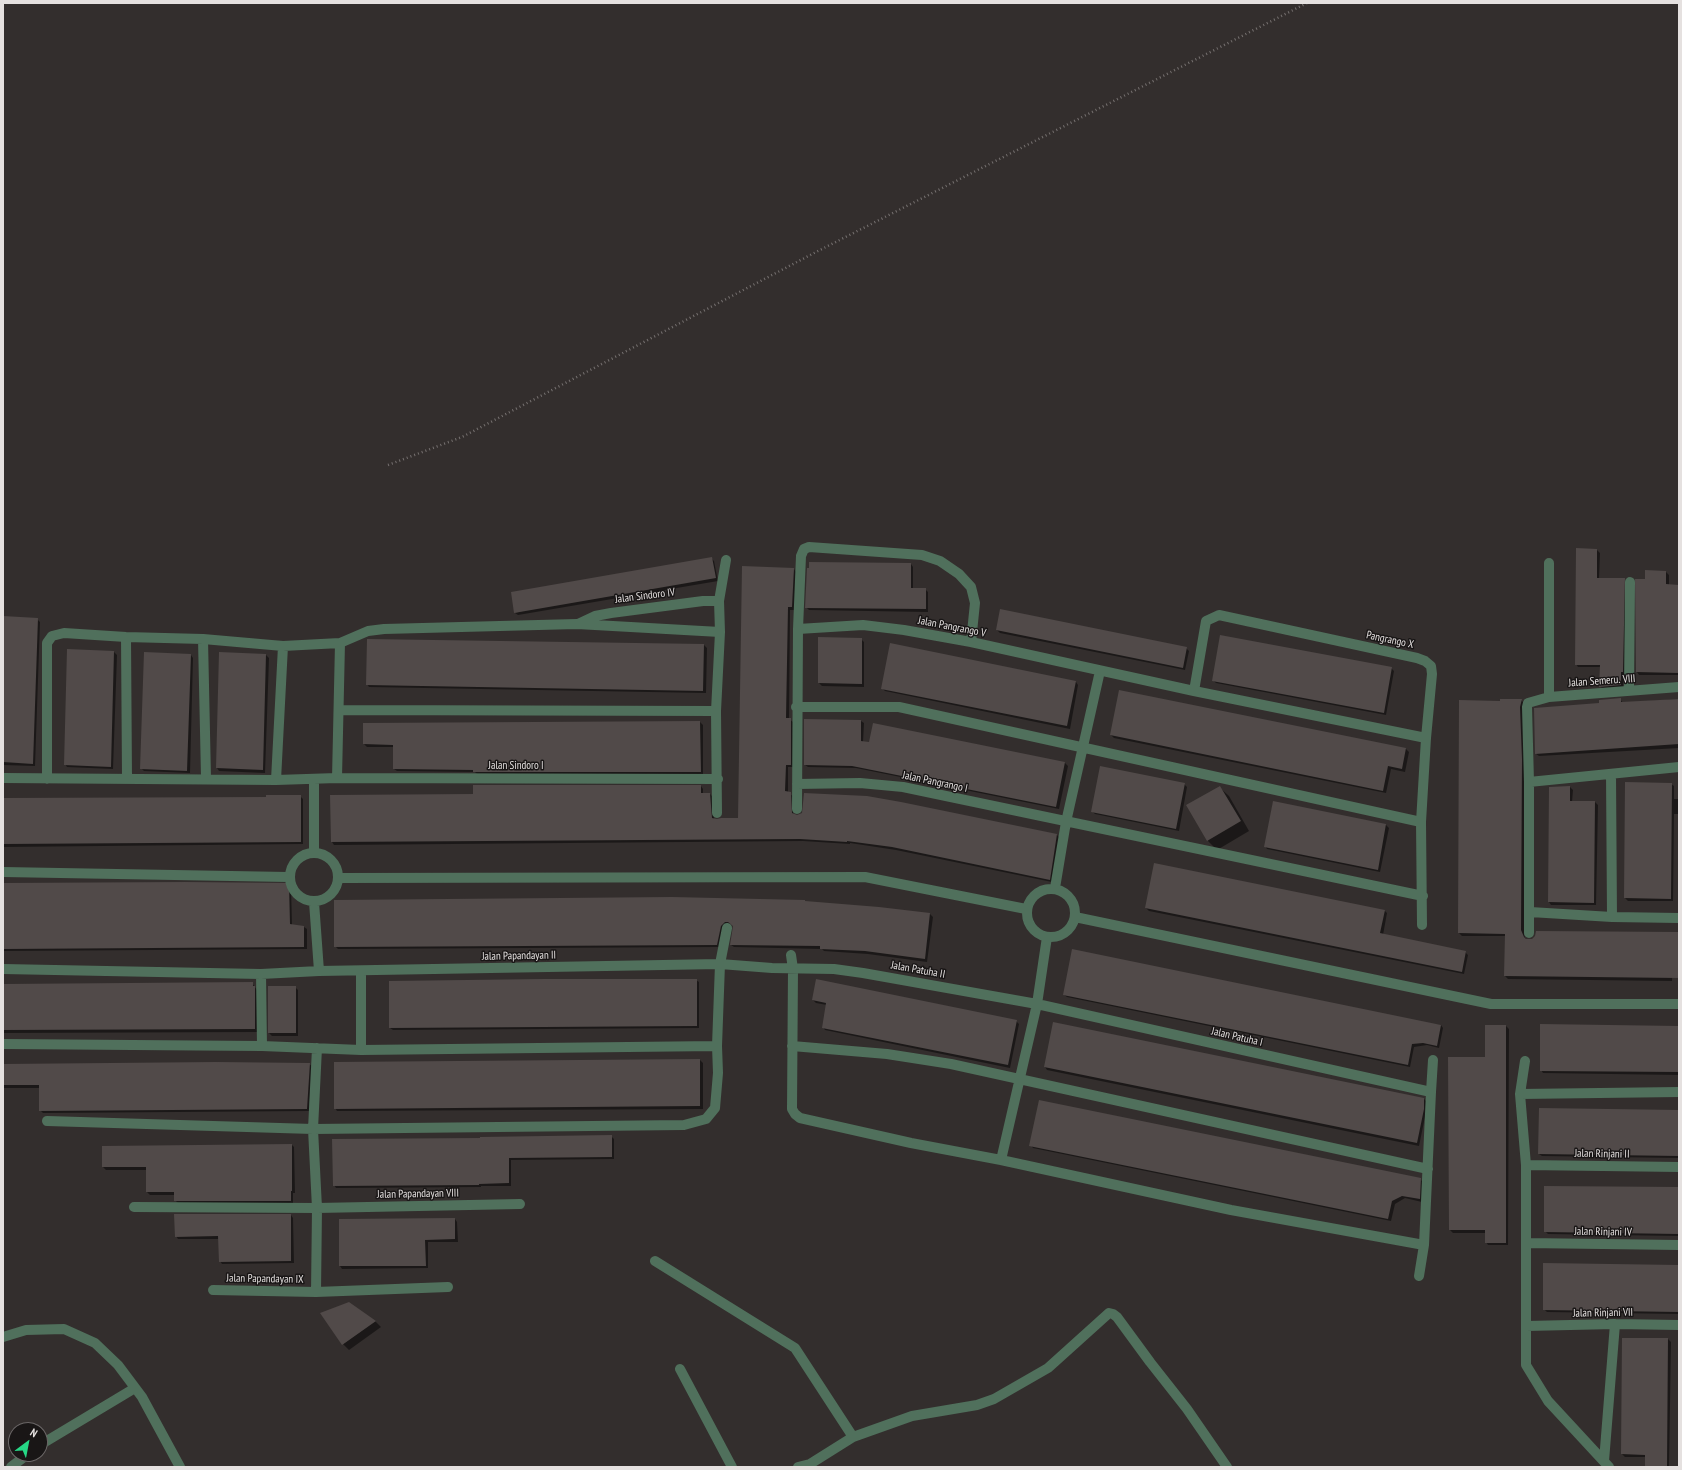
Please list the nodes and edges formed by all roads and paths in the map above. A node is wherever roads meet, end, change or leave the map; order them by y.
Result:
1 (1307, 3) edge
2 (388, 465) dead end
3 (726, 560) dead end
4 (1549, 563) dead end
5 (1630, 582) dead end
6 (719, 601) junction
7 (576, 624) junction
8 (798, 629) junction
9 (720, 632) junction
10 (126, 637) junction
11 (203, 639) junction
12 (971, 642) junction
13 (340, 643) junction
14 (283, 646) junction
15 (1100, 670) junction
16 (1679, 687) edge
17 (1194, 691) junction
18 (1629, 691) junction
19 (1549, 697) junction
20 (796, 707) junction
21 (340, 710) junction
22 (716, 711) junction
23 (1426, 738) junction
24 (1082, 748) junction
25 (1679, 767) edge
26 (1611, 774) junction
27 (3, 778) edge
28 (127, 778) junction
29 (206, 778) junction
30 (337, 778) junction
31 (47, 779) junction
32 (314, 779) junction
33 (718, 779) junction
34 (276, 780) junction
35 (1529, 782) junction
36 (797, 784) junction
37 (797, 809) dead end
38 (718, 813) dead end
39 (1066, 822) junction
40 (1421, 822) junction
41 (314, 852) junction
42 (3, 872) edge
43 (288, 877) junction
44 (338, 878) junction
45 (1054, 888) junction
46 (1423, 896) junction
47 (314, 902) junction
48 (1026, 909) junction
49 (1530, 912) junction
50 (1075, 917) junction
51 (1612, 917) junction
52 (1679, 918) edge
53 (1422, 925) dead end
54 (727, 928) dead end
55 (1529, 933) dead end
56 (1047, 937) junction
57 (791, 955) dead end
58 (720, 964) junction
59 (3, 969) edge
60 (793, 969) junction
61 (319, 971) junction
62 (361, 971) junction
63 (261, 974) junction
64 (1037, 1004) junction
65 (1679, 1004) edge
66 (3, 1044) edge
67 (262, 1046) junction
68 (717, 1046) junction
69 (792, 1046) junction
70 (317, 1048) junction
71 (361, 1050) junction
72 (1433, 1060) dead end
73 (1525, 1061) dead end
74 (1019, 1079) junction
75 (1431, 1092) junction
76 (1679, 1092) edge
77 (1520, 1094) junction
78 (48, 1121) dead end
79 (313, 1129) junction
80 (1001, 1160) junction
81 (1526, 1165) junction
82 (1679, 1167) edge
83 (1428, 1169) junction
84 (520, 1204) dead end
85 (134, 1207) dead end
86 (316, 1208) junction
87 (1424, 1244) junction
88 (1526, 1244) junction
89 (1679, 1245) edge
90 (655, 1261) dead end
91 (1419, 1276) dead end
92 (448, 1287) dead end
93 (213, 1290) dead end
94 (316, 1292) junction
95 (1615, 1324) junction
96 (1679, 1325) edge
97 (1526, 1326) junction
98 (3, 1337) edge
99 (680, 1369) dead end
100 (135, 1388) junction
101 (853, 1437) junction
102 (48, 1440) edge
103 (1606, 1464) edge
104 (810, 1466) edge
105 (180, 1467) edge
106 (732, 1467) edge
107 (798, 1467) edge
108 (1227, 1467) edge

1 - 2 path
3 - 6 street
4 - 19 street
5 - 18 street
6 - 7 street, Jalan Sindoro IV
6 - 9 street
7 - 9 street
7 - 13 street
8 - 12 street, Jalan Pangrango V
8 - 12 street
8 - 20 street
9 - 22 street
10 - 11 street
10 - 28 street
10 - 31 street
11 - 14 street
11 - 29 street
12 - 15 street, Jalan Pangrango V
13 - 14 street
13 - 21 street
14 - 34 street
15 - 17 street, Jalan Pangrango V
15 - 24 street
16 - 18 street, Jalan Semeru. VIII
17 - 23 street, Jalan Pangrango V
17 - 23 street, Pangrango X
18 - 19 street, Jalan Semeru. VIII
19 - 35 street, Jalan Semeru. VIII
20 - 24 street
20 - 36 street
21 - 22 street
21 - 30 street
22 - 33 street
23 - 40 street, Pangrango X
24 - 39 street
24 - 40 street
25 - 26 street
26 - 35 street
26 - 51 street
27 - 31 street, Jalan Sindoro I
28 - 29 street, Jalan Sindoro I
28 - 31 street, Jalan Sindoro I
29 - 34 street, Jalan Sindoro I
30 - 32 street, Jalan Sindoro I
30 - 33 street, Jalan Sindoro I
32 - 34 street, Jalan Sindoro I
32 - 41 street
33 - 38 street
35 - 49 street
36 - 37 street
36 - 39 street, Jalan Pangrango I
39 - 45 street
39 - 46 street, Jalan Pangrango I
40 - 46 street, Pangrango X
41 - 43 street
41 - 44 street
42 - 43 street
43 - 47 street
44 - 47 street
44 - 48 street
45 - 48 street
45 - 50 street
46 - 53 street, Pangrango X
47 - 61 street
48 - 56 street
49 - 51 street
49 - 55 street
50 - 56 street
50 - 65 street
51 - 52 street
54 - 58 street
56 - 64 street
57 - 60 street
58 - 60 street, Jalan Papandayan II
58 - 62 street, Jalan Papandayan II
58 - 68 street
59 - 63 street, Jalan Papandayan II
60 - 64 street, Jalan Patuha II
60 - 69 street
61 - 62 street, Jalan Papandayan II
61 - 63 street, Jalan Papandayan II
62 - 71 street
63 - 67 street
64 - 74 street
64 - 75 street, Jalan Patuha I
66 - 67 street
67 - 70 street
68 - 71 street
68 - 79 street
69 - 74 street
69 - 80 street
70 - 71 street
70 - 79 street
72 - 75 street
73 - 77 street
74 - 80 street
74 - 83 street
75 - 83 street
76 - 77 street
77 - 81 street
78 - 79 street
79 - 86 street
80 - 87 street
81 - 82 street, Jalan Rinjani II
81 - 88 street
83 - 87 street
84 - 86 street, Jalan Papandayan VIII
85 - 86 street, Jalan Papandayan VIII
86 - 94 street
87 - 91 street
88 - 89 street, Jalan Rinjani IV
88 - 97 street
90 - 101 street
92 - 94 street, Jalan Papandayan IX
93 - 94 street, Jalan Papandayan IX
95 - 96 street, Jalan Rinjani VII
95 - 97 street, Jalan Rinjani VII
95 - 103 street
97 - 103 street
98 - 100 street
99 - 106 street
100 - 102 street
100 - 105 street
101 - 104 street
101 - 108 street
104 - 107 street

